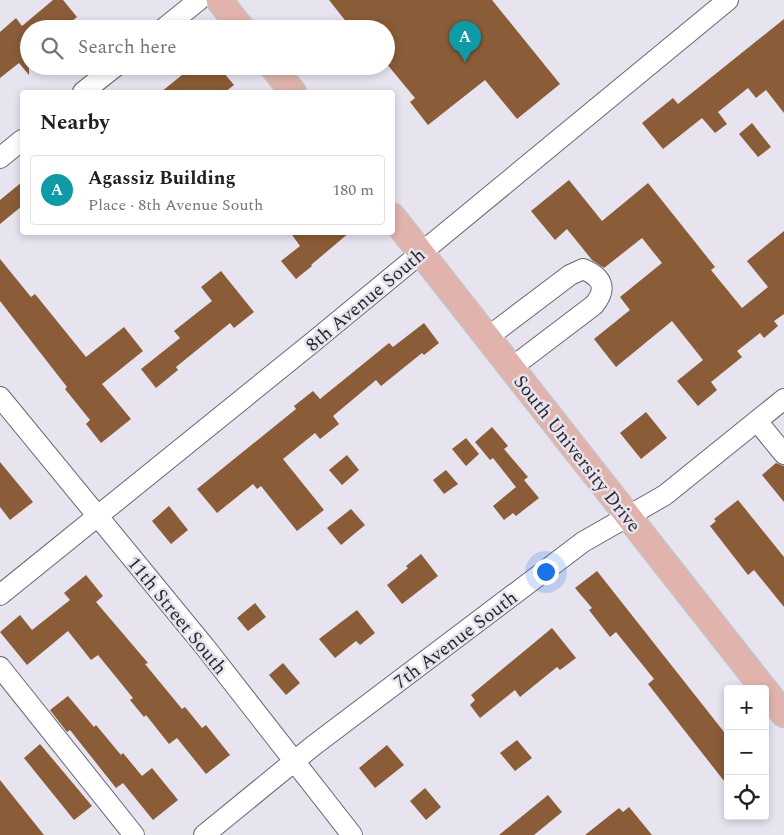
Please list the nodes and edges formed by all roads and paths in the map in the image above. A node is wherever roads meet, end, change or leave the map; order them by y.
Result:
1 (199, 0) edge
2 (219, 0) edge
3 (728, 0) edge
4 (174, 20) edge
5 (235, 20) edge
6 (105, 75) edge
7 (279, 75) edge
8 (86, 90) edge
9 (291, 90) edge
10 (20, 142) edge
11 (0, 158) edge
12 (395, 220) edge
13 (421, 252) junction
14 (488, 337) junction
15 (511, 368) junction
16 (0, 397) edge
17 (784, 399) edge
18 (757, 421) junction
19 (784, 454) edge
20 (98, 516) junction
21 (628, 516) junction
22 (0, 595) edge
23 (0, 667) edge
24 (761, 685) edge
25 (769, 695) edge
26 (784, 714) edge
27 (294, 762) junction
28 (134, 835) edge
29 (204, 835) edge
30 (352, 835) edge

1 - 4 street
2 - 5 main road
3 - 13 street, 8th Avenue South
6 - 8 street
7 - 9 main road
10 - 11 street
12 - 13 main road, South University Drive
13 - 14 main road, South University Drive
13 - 20 street, 8th Avenue South
14 - 15 main road, South University Drive
14 - 15 street
15 - 21 main road, South University Drive
16 - 20 street, 11th Street South
17 - 18 street, 7th Avenue South
18 - 19 street
18 - 21 street, 7th Avenue South
20 - 22 street, 8th Avenue South
20 - 27 street, 11th Street South
21 - 24 main road, South University Drive
21 - 27 street, 7th Avenue South
23 - 28 street
25 - 26 main road, South University Drive
27 - 29 street, 7th Avenue South
27 - 30 street, 11th Street South

